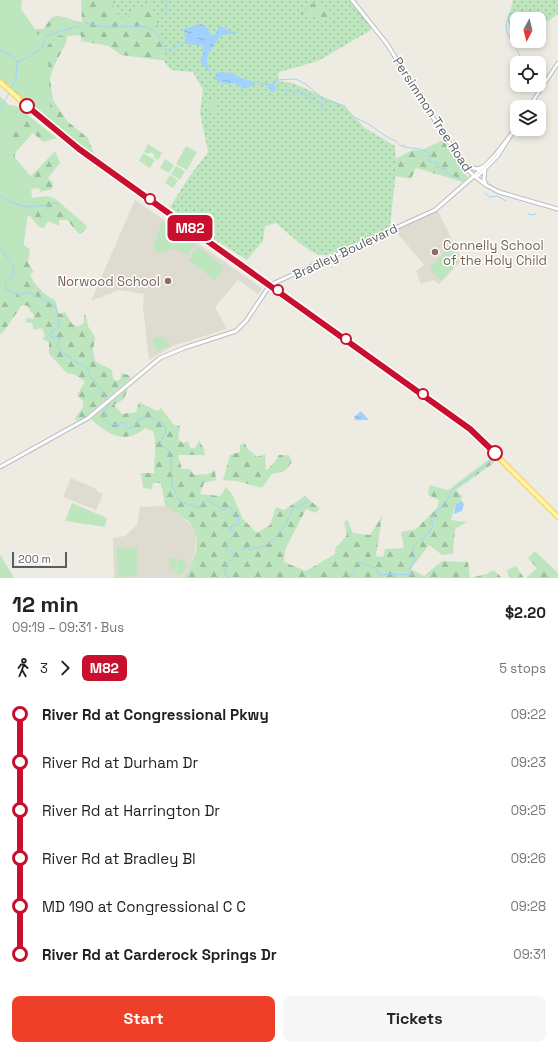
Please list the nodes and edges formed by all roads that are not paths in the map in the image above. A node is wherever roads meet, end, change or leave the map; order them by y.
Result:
1 (352, 0) edge
2 (558, 63) edge
3 (0, 82) edge
4 (534, 100) edge
5 (510, 136) edge
6 (465, 166) junction
7 (484, 168) junction
8 (474, 176) junction
9 (486, 185) junction
10 (558, 209) edge
11 (270, 285) junction
12 (0, 467) edge
13 (558, 517) edge

1 - 6 main road, Persimmon Tree Road
2 - 4 street
3 - 11 main road
5 - 7 street
6 - 7 main road
6 - 8 main road, Persimmon Tree Road
7 - 8 street
7 - 9 main road
8 - 9 main road, Persimmon Tree Road
8 - 11 main road, Bradley Boulevard
9 - 10 main road, Persimmon Tree Road
11 - 12 main road, Bradley Boulevard
11 - 13 main road

